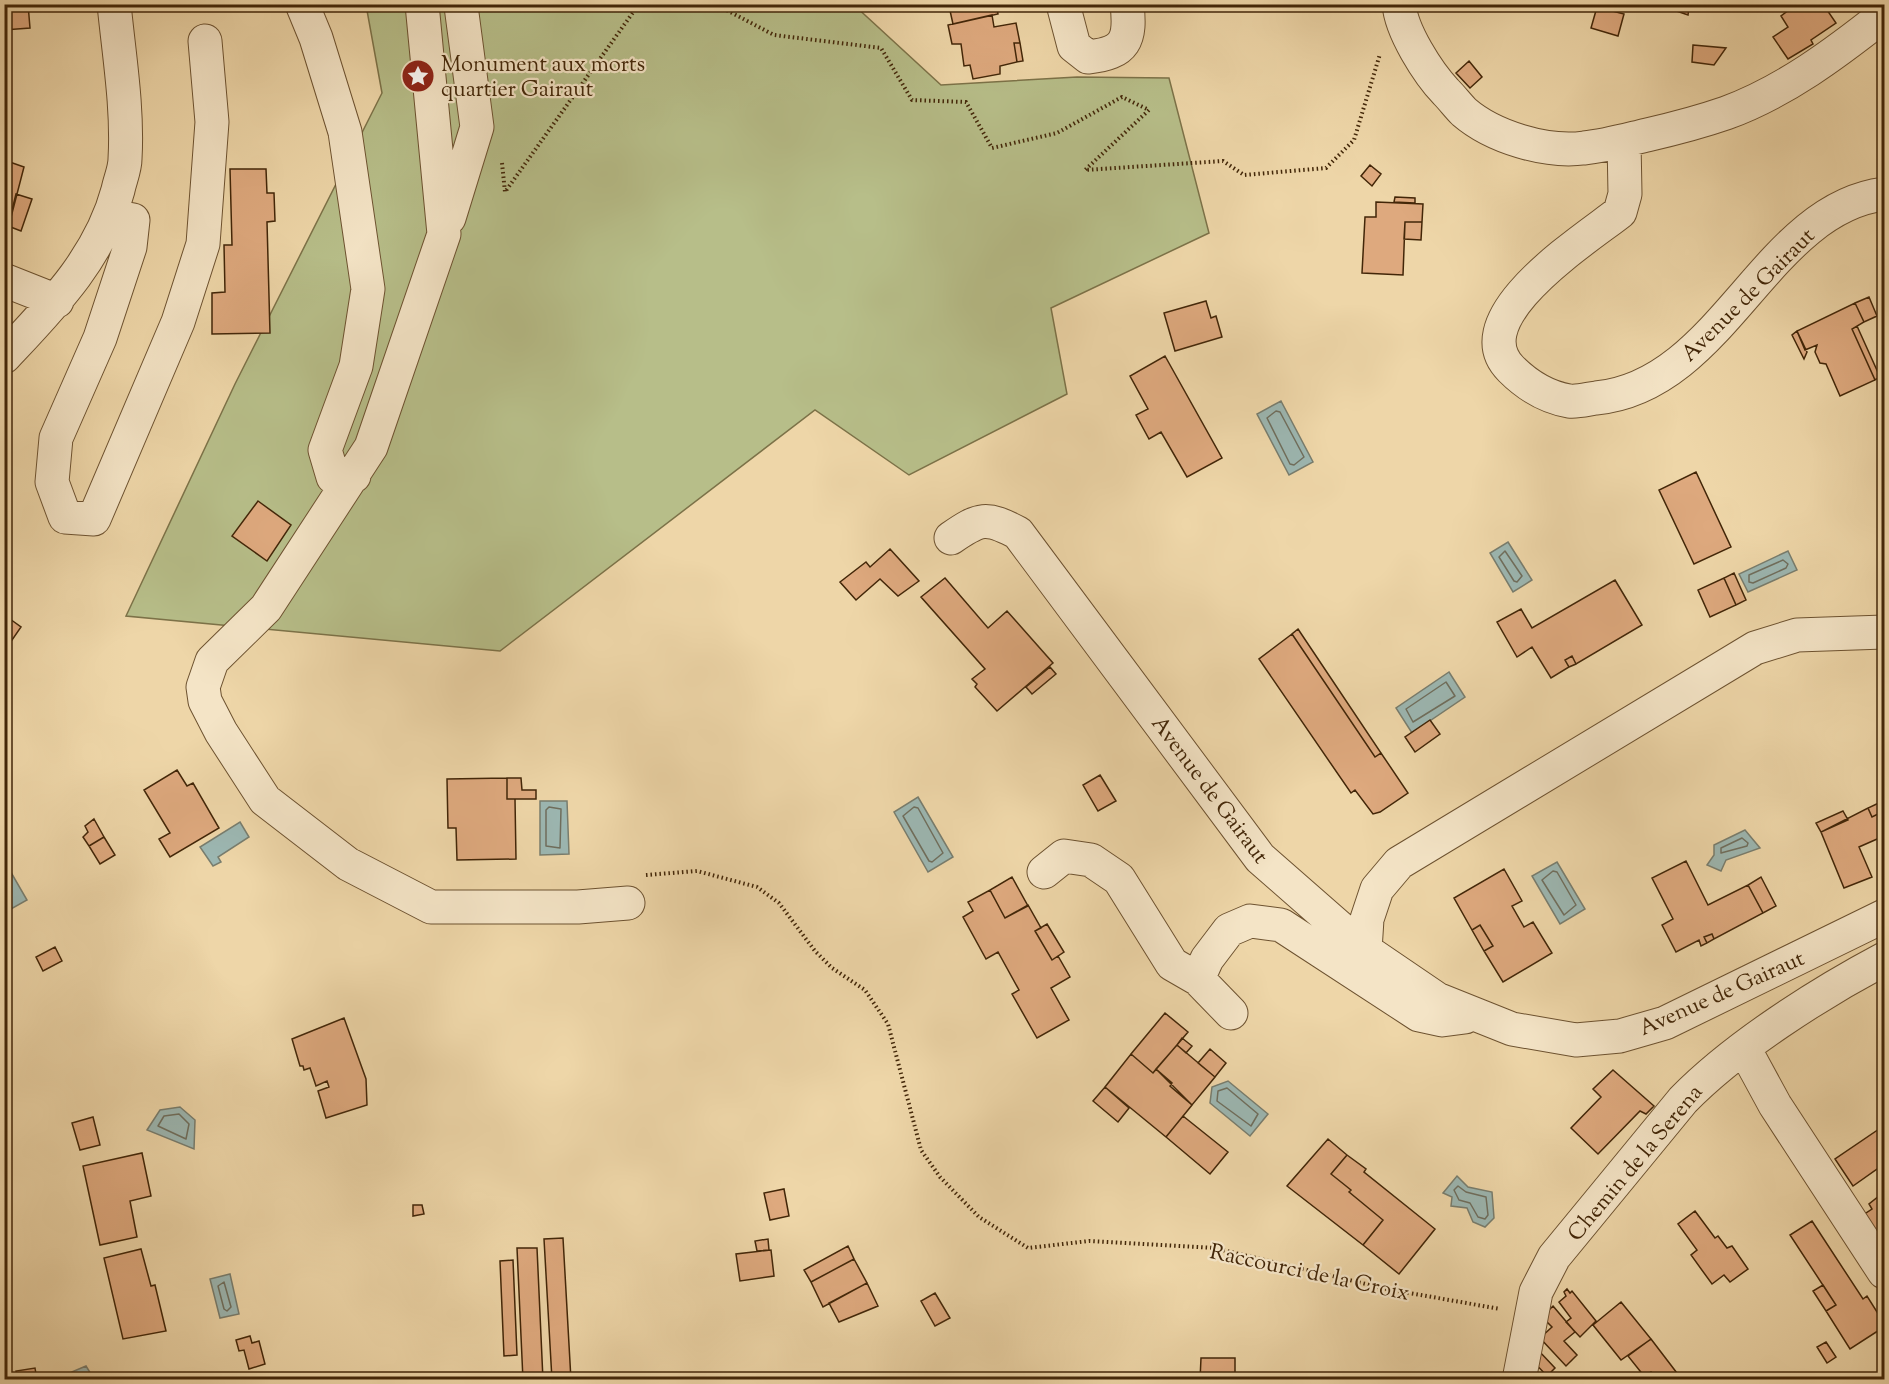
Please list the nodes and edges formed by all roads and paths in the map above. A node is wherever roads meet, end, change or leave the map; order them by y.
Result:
1 (114, 4) edge
2 (302, 4) edge
3 (422, 4) edge
4 (639, 4) edge
5 (715, 4) edge
6 (1063, 4) edge
7 (1127, 4) edge
8 (461, 6) edge
9 (1399, 7) edge
10 (1884, 15) edge
11 (205, 41) dead end
12 (1624, 141) junction
13 (502, 160) dead end
14 (1884, 194) edge
15 (111, 216) junction
16 (444, 234) junction
17 (4, 280) edge
18 (57, 301) junction
19 (4, 357) edge
20 (354, 476) junction
21 (951, 538) dead end
22 (1884, 632) edge
23 (1044, 872) dead end
24 (636, 889) joint
25 (1884, 916) edge
26 (1365, 950) junction
27 (1884, 959) edge
28 (1198, 979) junction
29 (1231, 1013) dead end
30 (1479, 1015) junction
31 (1744, 1048) junction
32 (1884, 1272) edge
33 (1531, 1315) junction
34 (1519, 1380) edge

1 - 15 street
2 - 20 street
3 - 16 street
4 - 13 path
5 - 9 path
6 - 7 street
8 - 16 street
9 - 12 street
10 - 12 street
11 - 15 street
12 - 14 street, Avenue de Gairaut
15 - 18 street
16 - 20 street
17 - 18 street
18 - 19 street
20 - 24 street
21 - 26 street, Avenue de Gairaut
22 - 26 street
23 - 28 street
24 - 33 path, Raccourci de la Croix
25 - 30 street, Avenue de Gairaut
26 - 30 street, Avenue de Gairaut
27 - 31 street, Chemin de la Serena
28 - 29 street
28 - 30 street
31 - 32 street
31 - 33 street, Chemin de la Serena
33 - 34 street, Chemin de la Serena

